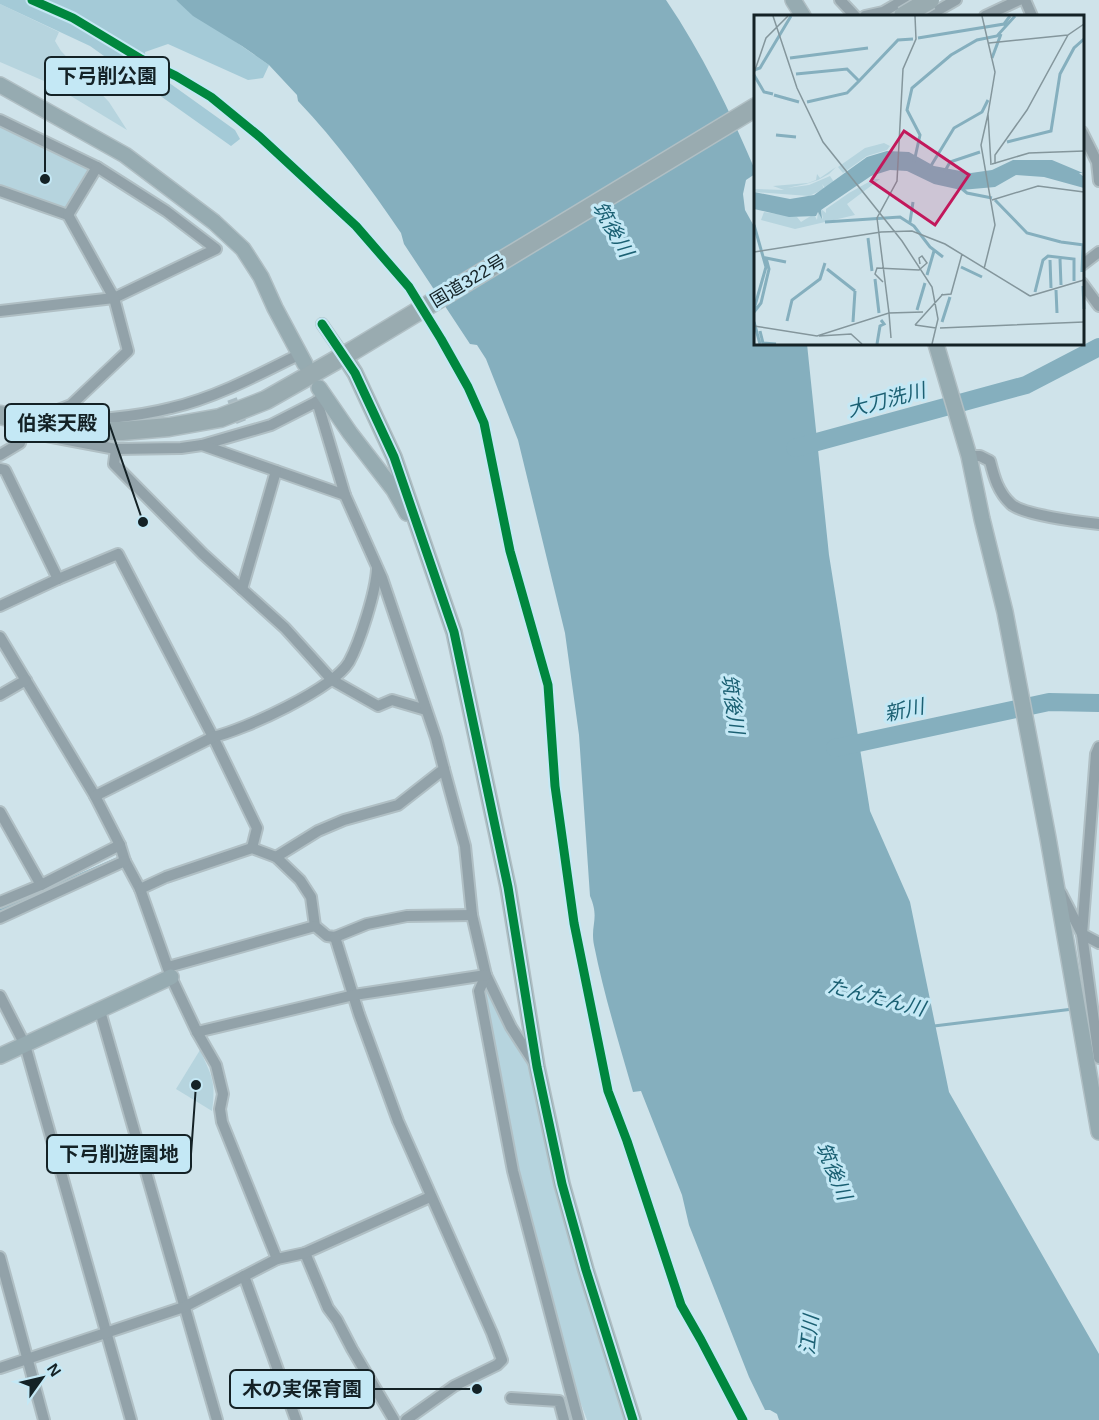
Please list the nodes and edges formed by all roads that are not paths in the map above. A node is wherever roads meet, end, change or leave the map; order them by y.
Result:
1 (793, 0) edge
2 (840, 0) edge
3 (930, 0) edge
4 (956, 0) edge
5 (1019, 0) edge
6 (1025, 0) edge
7 (899, 5) edge
8 (802, 15) edge
9 (854, 15) edge
10 (870, 15) edge
11 (912, 15) edge
12 (930, 15) edge
13 (987, 15) edge
14 (1032, 15) edge
15 (0, 85) edge
16 (754, 108) edge
17 (0, 120) edge
18 (1084, 134) edge
19 (97, 167) junction
20 (1099, 182) edge
21 (0, 191) edge
22 (68, 215) junction
23 (1099, 252) edge
24 (1084, 264) edge
25 (1084, 284) edge
26 (114, 298) junction
27 (1098, 304) edge
28 (0, 311) edge
29 (322, 324) dead end
30 (936, 345) edge
31 (349, 353) junction
32 (302, 359) joint
33 (321, 396) junction
34 (0, 416) edge
35 (26, 422) junction
36 (0, 424) edge
37 (202, 445) junction
38 (116, 448) junction
39 (0, 455) edge
40 (969, 456) junction
41 (0, 469) edge
42 (276, 471) junction
43 (345, 495) junction
44 (1099, 524) edge
45 (420, 527) junction
46 (377, 567) junction
47 (58, 579) junction
48 (242, 589) junction
49 (0, 606) edge
50 (0, 637) edge
51 (26, 680) junction
52 (332, 680) junction
53 (0, 695) edge
54 (426, 710) junction
55 (213, 737) junction
56 (1099, 747) edge
57 (444, 769) junction
58 (95, 796) junction
59 (0, 813) edge
60 (120, 845) junction
61 (252, 848) junction
62 (276, 857) junction
63 (125, 861) junction
64 (1054, 880) junction
65 (41, 885) junction
66 (140, 889) junction
67 (0, 903) edge
68 (472, 915) junction
69 (0, 918) edge
70 (315, 926) junction
71 (1082, 934) junction
72 (335, 937) junction
73 (1099, 943) edge
74 (169, 972) junction
75 (486, 975) junction
76 (354, 995) junction
77 (0, 996) edge
78 (100, 1011) junction
79 (197, 1032) junction
80 (25, 1045) junction
81 (0, 1056) edge
82 (1099, 1058) edge
83 (537, 1066) junction
84 (1099, 1132) edge
85 (430, 1197) junction
86 (305, 1253) junction
87 (0, 1257) edge
88 (277, 1259) junction
89 (244, 1276) junction
90 (184, 1307) junction
91 (107, 1333) junction
92 (28, 1359) junction
93 (0, 1368) edge
94 (511, 1398) dead end
95 (44, 1420) edge
96 (131, 1420) edge
97 (217, 1420) edge
98 (296, 1420) edge
99 (394, 1420) edge
100 (406, 1420) edge
101 (564, 1420) edge
102 (578, 1420) edge
103 (633, 1420) edge

1 - 8 street
2 - 9 street
3 - 7 highway, bridge
4 - 12 street
5 - 13 street
6 - 14 street
7 - 10 street
7 - 11 street
15 - 32 street
16 - 31 highway, 国道322号
17 - 19 street
18 - 20 street
19 - 22 street
19 - 26 street
21 - 22 street
22 - 26 street
23 - 24 street
25 - 27 street
26 - 28 street
26 - 35 street
29 - 31 street
30 - 40 street
31 - 35 highway, 国道322号
31 - 45 street
32 - 35 street
33 - 37 street
33 - 43 street
33 - 45 street
34 - 35 highway, 国道322号
35 - 36 highway, 国道322号
35 - 38 street
35 - 39 street
37 - 38 street
37 - 42 street
38 - 48 street
40 - 44 street
40 - 64 street
41 - 47 street
42 - 43 street
42 - 48 street
43 - 46 street
45 - 83 street
46 - 52 street
46 - 54 street
47 - 49 street
47 - 55 street
48 - 52 street
50 - 51 street
51 - 53 street
51 - 58 street
52 - 54 street
52 - 55 street
54 - 57 street
55 - 58 street
55 - 61 street
56 - 71 street
57 - 62 street
57 - 68 street
58 - 60 street
59 - 65 street
60 - 63 street
60 - 65 street
61 - 62 street
61 - 66 street
62 - 70 street
63 - 66 street
63 - 69 street
64 - 71 street
64 - 84 street
65 - 67 street
66 - 74 street
68 - 72 street
68 - 75 street
70 - 72 street
70 - 74 street
71 - 73 street
71 - 82 street
72 - 76 street
74 - 78 street
74 - 79 street
75 - 76 street
75 - 83 street
75 - 102 street
76 - 79 street
76 - 85 street
77 - 80 street
78 - 80 street
78 - 90 street
79 - 88 street
80 - 81 street
80 - 91 street
83 - 103 street
85 - 86 street
85 - 100 street
86 - 88 street
86 - 99 street
87 - 92 street
88 - 89 street
89 - 90 street
89 - 98 street
90 - 91 street
90 - 97 street
91 - 92 street
91 - 96 street
92 - 93 street
92 - 95 street
94 - 101 street

